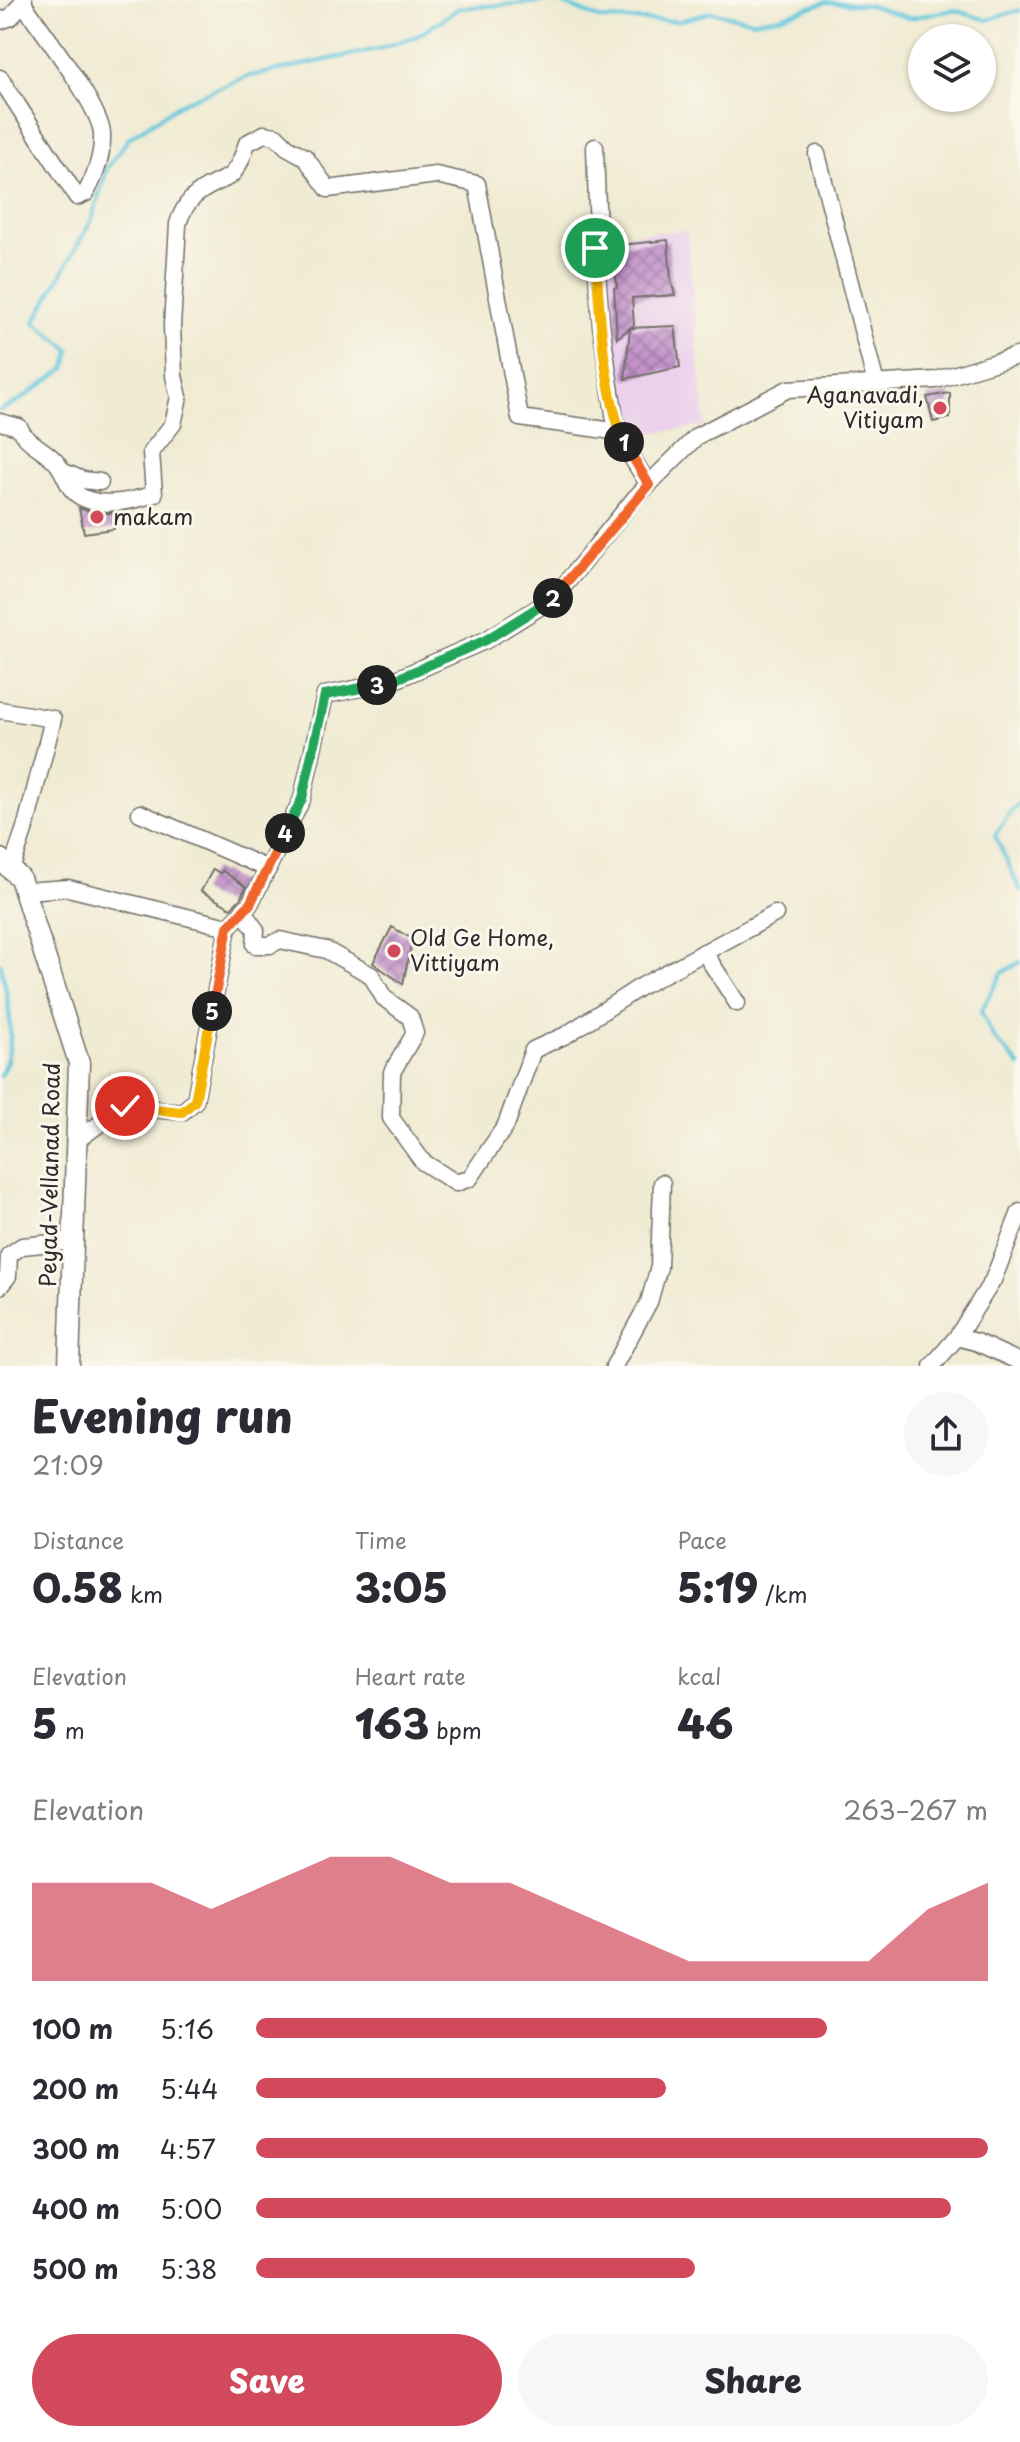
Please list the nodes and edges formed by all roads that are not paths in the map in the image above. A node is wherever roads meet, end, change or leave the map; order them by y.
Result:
1 (23, 1) edge
2 (0, 21) edge
3 (0, 78) edge
4 (595, 147) dead end
5 (817, 154) dead end
6 (1020, 355) edge
7 (876, 384) junction
8 (0, 422) edge
9 (618, 426) junction
10 (64, 472) junction
11 (100, 482) dead end
12 (649, 485) junction
13 (0, 710) edge
14 (140, 813) dead end
15 (6, 864) edge
16 (268, 869) junction
17 (24, 891) junction
18 (243, 912) junction
19 (775, 914) dead end
20 (228, 927) junction
21 (704, 952) junction
22 (737, 1003) dead end
23 (77, 1140) junction
24 (662, 1183) dead end
25 (1020, 1212) edge
26 (73, 1241) junction
27 (0, 1286) edge
28 (957, 1337) junction
29 (1020, 1362) edge
30 (69, 1366) edge
31 (614, 1366) edge
32 (932, 1366) edge

1 - 2 street
1 - 3 street
4 - 9 street
5 - 7 street
6 - 7 street
7 - 12 street
8 - 10 street
9 - 10 street
9 - 12 street
10 - 11 street
12 - 16 street
13 - 15 street
14 - 16 street
15 - 17 main road, Peyad-Vellanad Road
16 - 18 street
17 - 20 street
17 - 23 main road, Peyad-Vellanad Road
18 - 20 street
18 - 21 street
19 - 21 street
20 - 23 street
21 - 22 street
23 - 26 main road, Peyad-Vellanad Road
24 - 31 street
25 - 28 street
26 - 27 street
26 - 30 main road, Peyad-Vellanad Road
28 - 29 street
28 - 32 street

